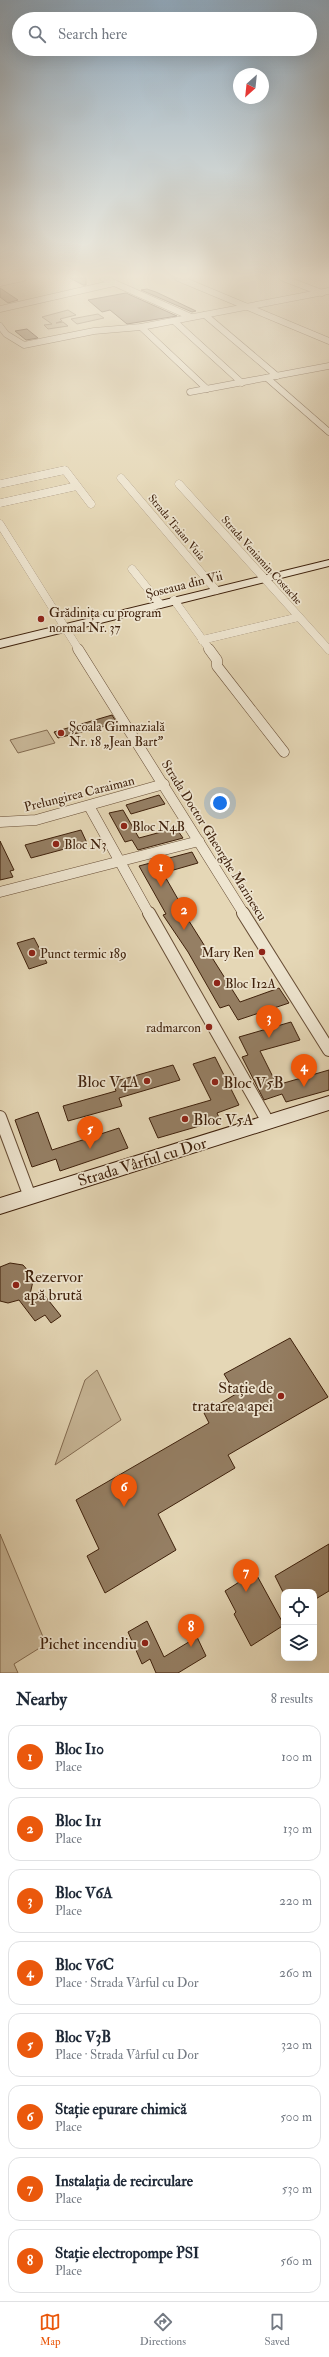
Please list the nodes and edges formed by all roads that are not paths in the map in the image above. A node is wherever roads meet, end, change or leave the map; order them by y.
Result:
1 (172, 356) edge
2 (212, 356) edge
3 (253, 356) edge
4 (329, 366) edge
5 (277, 376) junction
6 (267, 378) junction
7 (242, 383) junction
8 (207, 389) junction
9 (190, 392) dead end
10 (329, 432) edge
11 (122, 478) dead end
12 (0, 484) edge
13 (179, 484) dead end
14 (77, 486) junction
15 (0, 503) edge
16 (91, 504) dead end
17 (0, 524) edge
18 (329, 563) edge
19 (132, 569) dead end
20 (265, 579) junction
21 (216, 590) junction
22 (174, 600) junction
23 (160, 604) junction
24 (299, 617) junction
25 (65, 628) junction
26 (202, 640) junction
27 (0, 644) edge
28 (329, 650) edge
29 (284, 752) dead end
30 (164, 784) junction
31 (89, 806) junction
32 (0, 822) edge
33 (199, 841) junction
34 (119, 862) junction
35 (0, 892) edge
36 (329, 1050) edge
37 (329, 1102) edge
38 (0, 1118) edge
39 (268, 1122) junction
40 (30, 1196) junction
41 (0, 1206) edge

1 - 8 street
2 - 7 street
3 - 5 street
4 - 5 street
5 - 6 street
6 - 7 street
6 - 10 street
7 - 8 street
8 - 9 street
11 - 21 street, Strada Traian Vuia
12 - 14 street
13 - 20 street, Strada Veniamin Costache
14 - 15 street
14 - 16 street
17 - 25 street, Strada Doctor Gheorghe Marinescu
18 - 20 street, Șoseaua din Vii
19 - 23 street
20 - 21 street, Șoseaua din Vii
20 - 24 street, Strada Veniamin Costache
21 - 22 street, Șoseaua din Vii
22 - 23 street, Șoseaua din Vii
22 - 26 street
23 - 25 street, Șoseaua din Vii
24 - 26 street
24 - 28 street, Strada Veniamin Costache
25 - 27 street, Șoseaua din Vii
25 - 30 street, Strada Doctor Gheorghe Marinescu
26 - 29 street
30 - 31 street, Prelungirea Caraiman
30 - 33 street, Strada Doctor Gheorghe Marinescu
31 - 32 street, Prelungirea Caraiman
31 - 34 street
33 - 34 street
33 - 36 street, Strada Doctor Gheorghe Marinescu
34 - 35 street
34 - 39 street
37 - 39 street, Strada Vârful cu Dor
38 - 40 street
39 - 40 street, Strada Vârful cu Dor
40 - 41 street, Strada Vârful cu Dor

